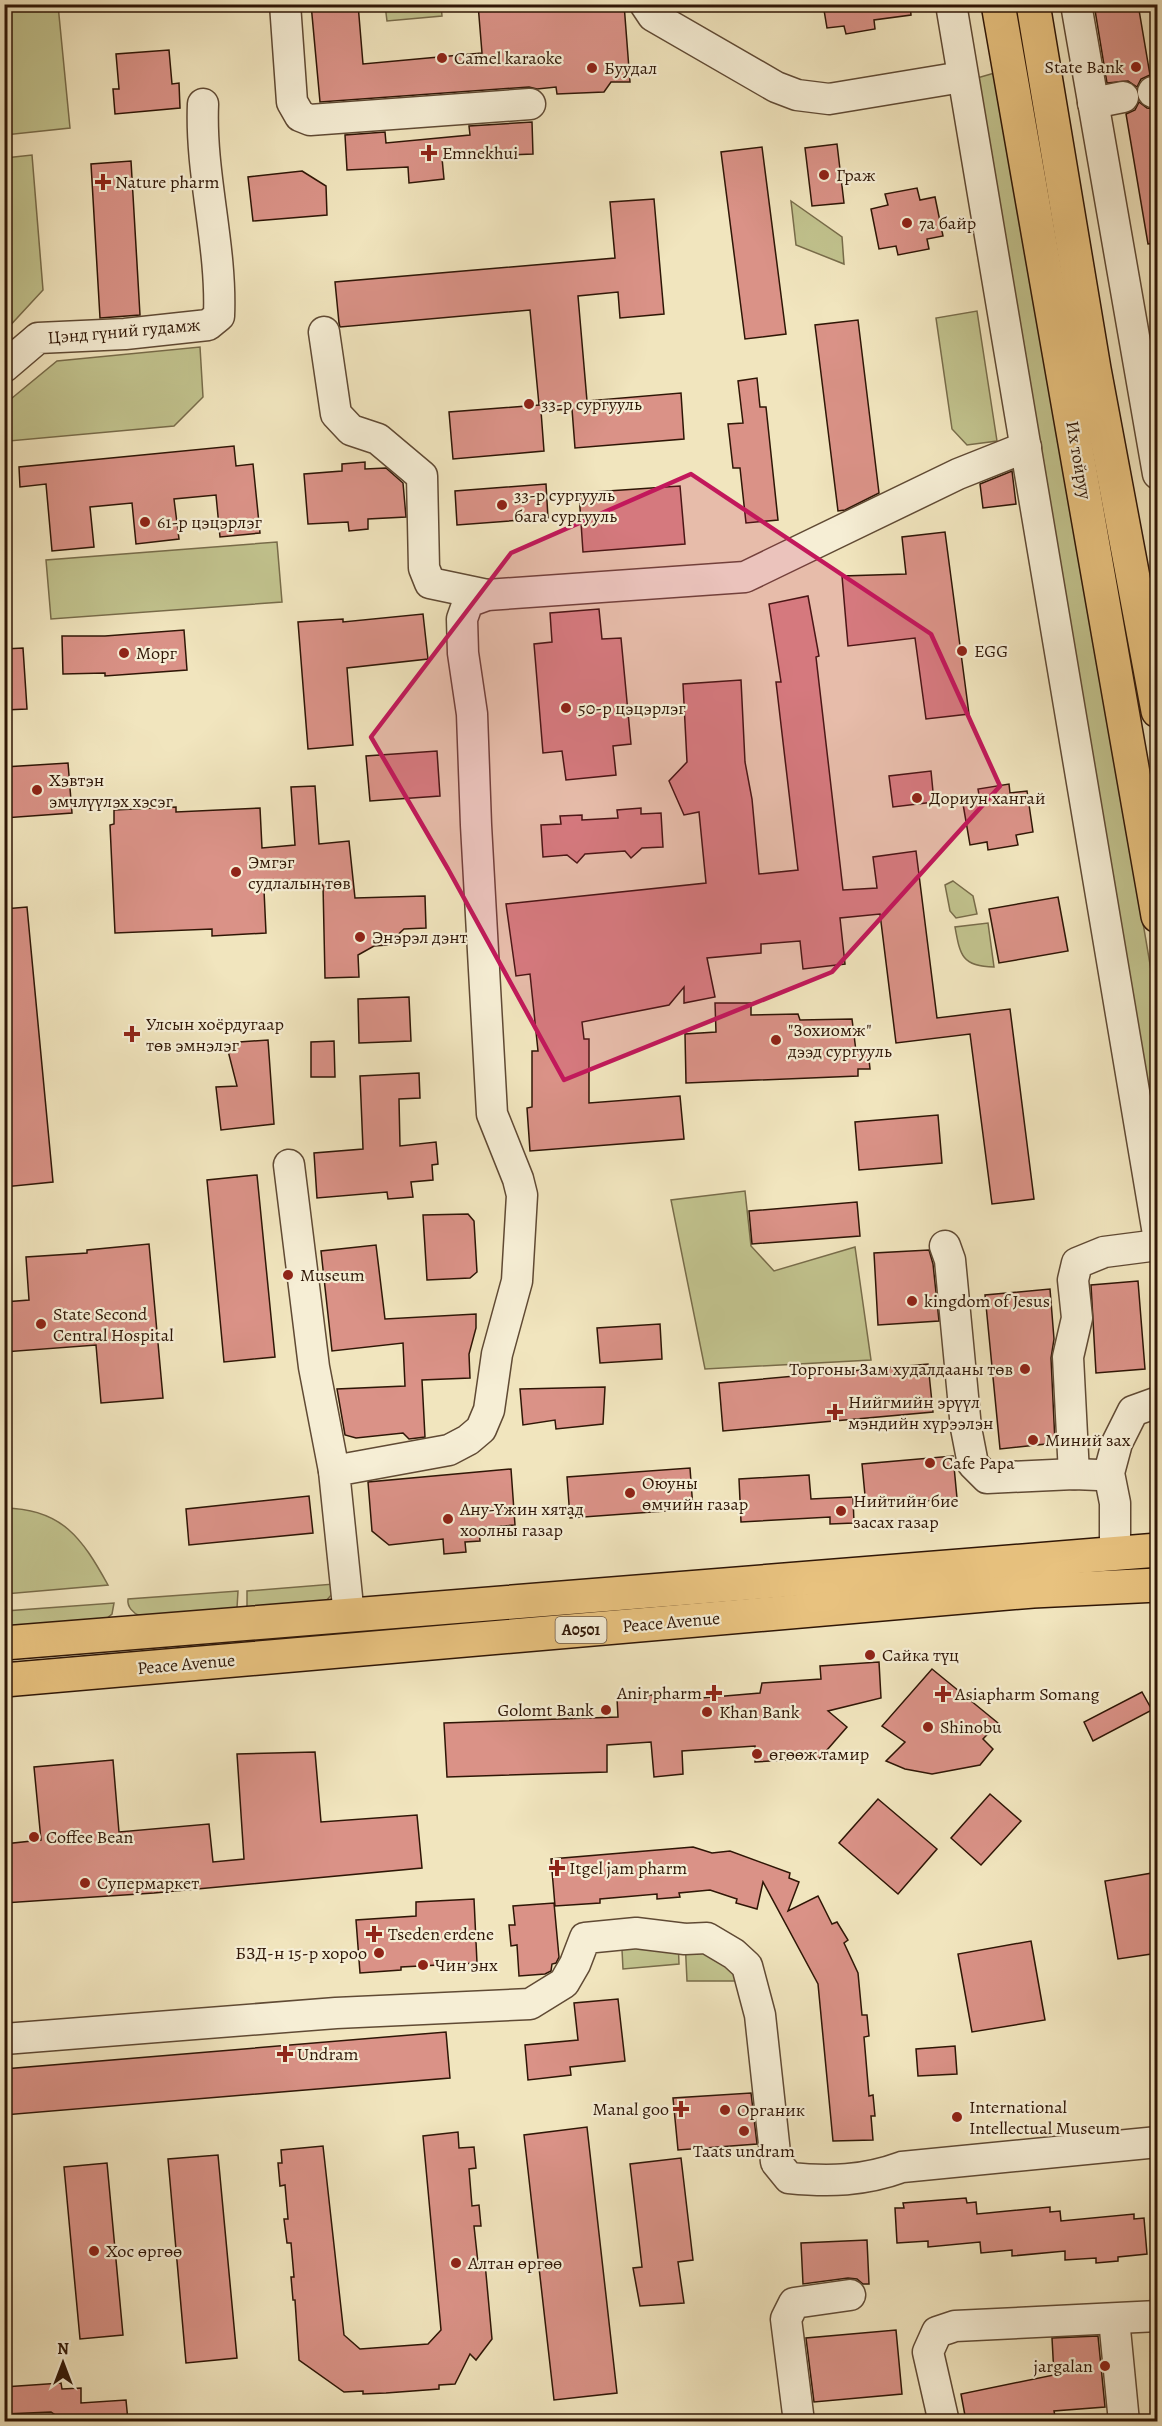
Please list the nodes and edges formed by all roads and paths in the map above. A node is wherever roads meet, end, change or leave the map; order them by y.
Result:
1 (285, 4) edge
2 (645, 4) edge
3 (951, 4) edge
4 (998, 4) edge
5 (1033, 4) edge
6 (1076, 4) edge
7 (962, 77) junction
8 (1123, 97) dead end
9 (1093, 103) junction
10 (203, 104) dead end
11 (530, 104) dead end
12 (324, 332) dead end
13 (4, 367) edge
14 (1026, 447) junction
15 (1158, 474) edge
16 (487, 595) junction
17 (1158, 711) edge
18 (1158, 916) edge
19 (289, 1165) dead end
20 (1158, 1234) edge
21 (1158, 1245) edge
22 (945, 1246) dead end
23 (1158, 1402) edge
24 (334, 1471) junction
25 (1109, 1473) junction
26 (1074, 1474) junction
27 (1156, 1549) edge
28 (1115, 1551) junction
29 (1158, 1585) edge
30 (1034, 1591) junction
31 (1158, 1602) edge
32 (349, 1616) junction
33 (4, 1643) edge
34 (4, 1680) edge
35 (4, 2039) edge
36 (1158, 2142) edge
37 (850, 2295) dead end
38 (1158, 2316) edge
39 (1114, 2319) junction
40 (799, 2421) edge
41 (939, 2421) edge
42 (1124, 2421) edge

1 - 11 street
2 - 7 street
3 - 7 street
4 - 18 main road, Их тойруу
5 - 17 main road, Их тойруу
6 - 9 street
7 - 14 street
8 - 9 street
9 - 15 street
10 - 13 street, Цэнд гүний гудамж
12 - 16 street
14 - 16 street
14 - 20 street
16 - 24 street
19 - 24 street
21 - 26 street
22 - 26 street
23 - 25 street
24 - 32 street
25 - 26 street
25 - 28 street
27 - 28 main road, Peace Avenue / A0501
28 - 32 main road, Peace Avenue / A0501
29 - 30 main road, Peace Avenue / A0501
30 - 31 main road
30 - 34 main road, Peace Avenue / A0501
32 - 33 main road, Peace Avenue / A0501
35 - 36 street
37 - 40 street
38 - 39 street
39 - 41 street
39 - 42 street

